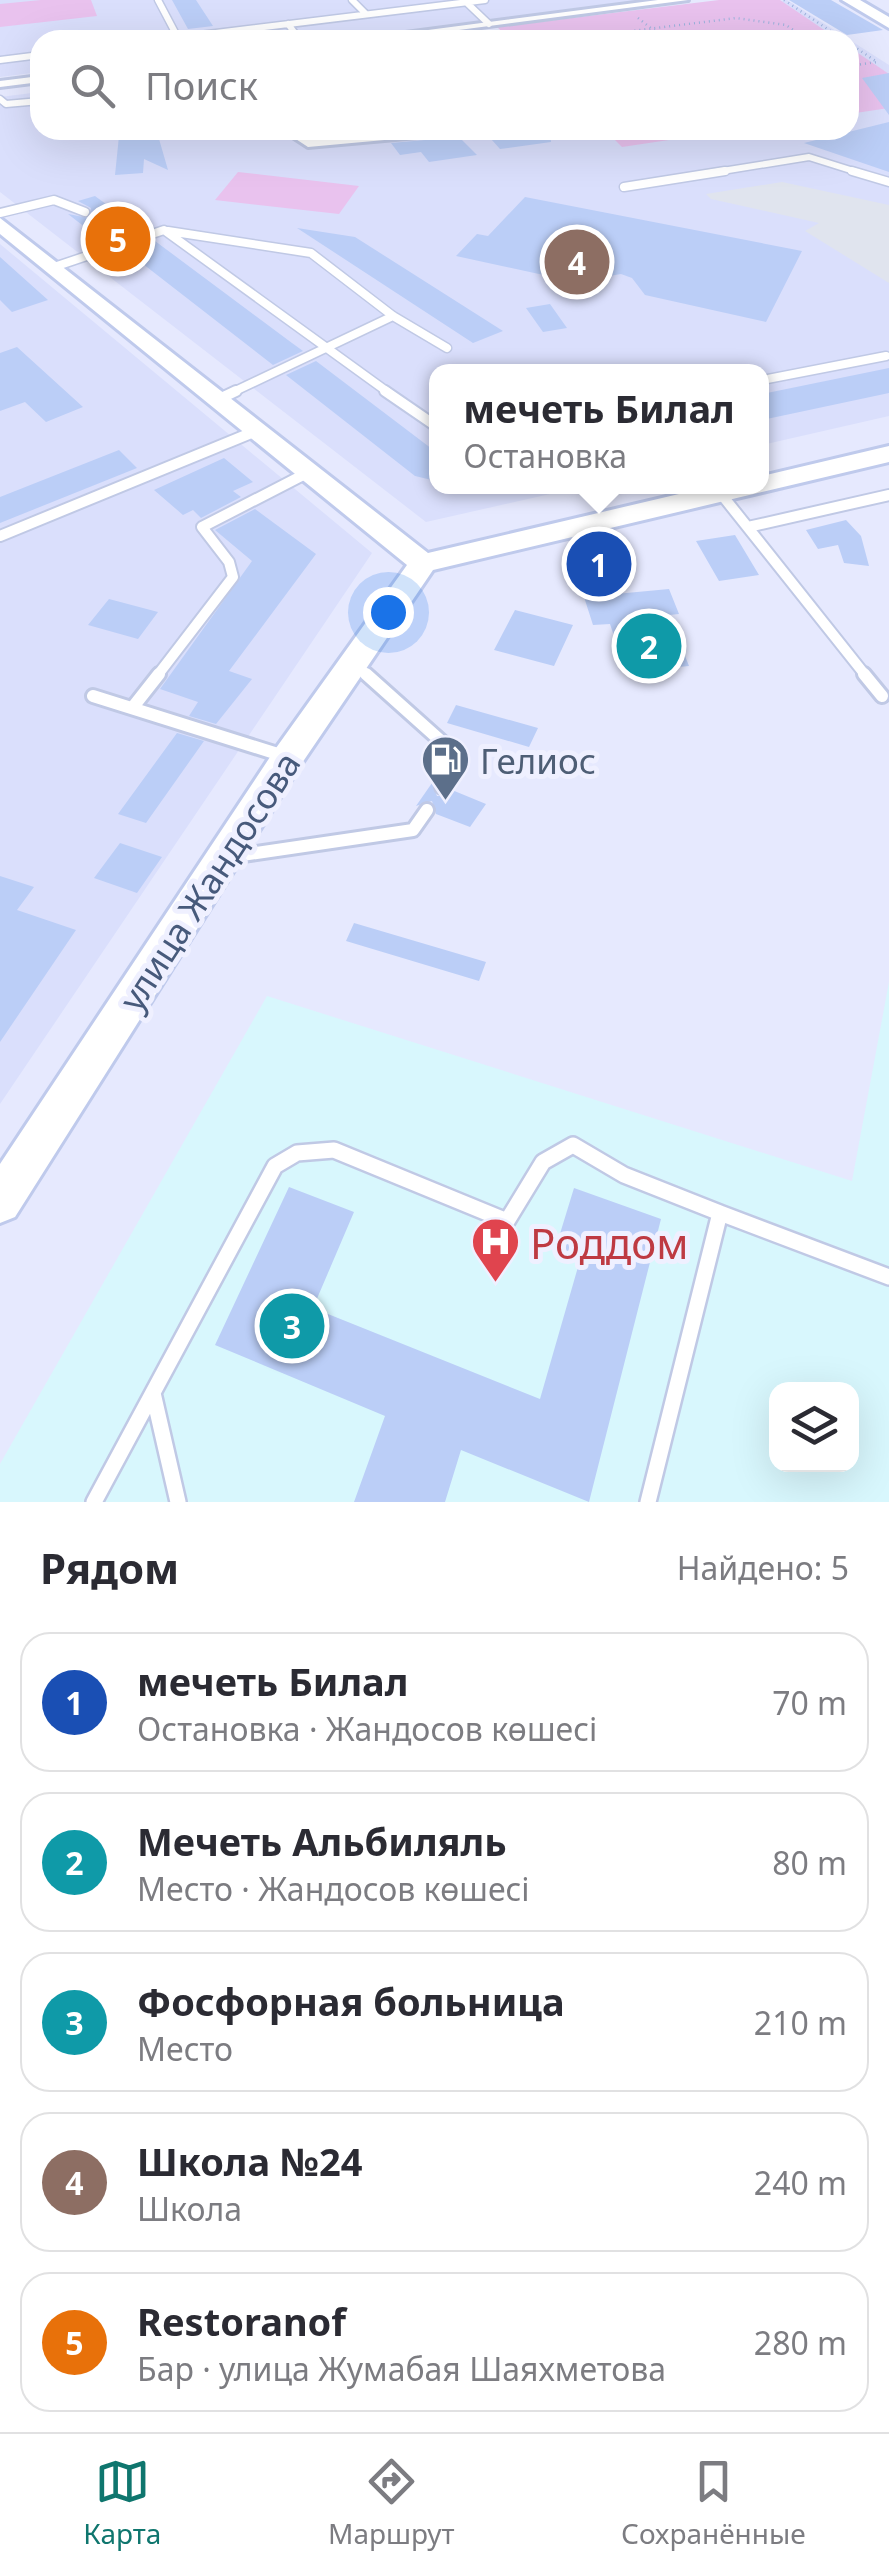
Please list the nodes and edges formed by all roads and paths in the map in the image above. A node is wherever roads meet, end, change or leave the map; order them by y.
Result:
1 (158, 0) edge
2 (352, 0) edge
3 (485, 0) edge
4 (683, 0) edge
5 (784, 0) edge
6 (849, 0) edge
7 (879, 0) edge
8 (660, 1) edge
9 (466, 2) edge
10 (889, 6) edge
11 (625, 7) junction
12 (366, 14) junction
13 (889, 23) edge
14 (288, 24) junction
15 (489, 24) junction
16 (652, 29) junction
17 (174, 30) edge
18 (241, 30) edge
19 (292, 30) edge
20 (439, 30) edge
21 (644, 30) edge
22 (793, 30) edge
23 (828, 30) edge
24 (859, 50) edge
25 (30, 56) edge
26 (0, 60) edge
27 (859, 65) edge
28 (30, 80) edge
29 (0, 84) edge
30 (0, 99) edge
31 (30, 102) edge
32 (303, 140) edge
33 (341, 140) edge
34 (889, 182) edge
35 (624, 187) dead end
36 (84, 212) dead end
37 (2, 226) edge
38 (164, 230) junction
39 (54, 267) junction
40 (393, 316) junction
41 (447, 348) dead end
42 (324, 349) junction
43 (886, 356) dead end
44 (769, 379) edge
45 (218, 400) junction
46 (429, 421) edge
47 (256, 431) junction
48 (889, 454) edge
49 (307, 473) junction
50 (769, 482) edge
51 (702, 494) edge
52 (721, 494) edge
53 (889, 495) edge
54 (748, 528) junction
55 (0, 536) edge
56 (423, 563) junction
57 (353, 662) junction
58 (94, 696) dead end
59 (882, 696) dead end
60 (132, 707) junction
61 (288, 757) junction
62 (442, 787) dead end
63 (427, 810) dead end
64 (225, 857) junction
65 (0, 1202) edge
66 (720, 1214) junction
67 (889, 1276) edge
68 (153, 1393) junction
69 (94, 1502) edge
70 (178, 1502) edge
71 (648, 1502) edge

1 - 17 lane
2 - 12 lane
3 - 9 lane
4 - 8 street
5 - 23 path
6 - 13 street
7 - 10 street
8 - 11 street
9 - 12 lane
9 - 15 lane
11 - 15 street
11 - 16 path
12 - 14 lane
14 - 18 lane
14 - 19 lane
15 - 20 street
16 - 21 path
16 - 22 path
24 - 27 path
25 - 26 lane
28 - 29 street
30 - 31 lane
32 - 33 street
34 - 35 lane
36 - 37 lane
37 - 39 street
38 - 39 lane
38 - 40 lane
38 - 42 lane
39 - 45 street
40 - 41 lane
40 - 42 lane
42 - 45 lane
42 - 46 lane
43 - 44 lane
45 - 47 street
47 - 49 street
47 - 55 lane
48 - 50 street
49 - 56 street
49 - 60 lane
51 - 56 street
52 - 54 lane
53 - 54 lane
54 - 59 lane
56 - 57 street, улица Жандосова
57 - 61 street, улица Жандосова
57 - 62 lane
58 - 60 lane
60 - 61 lane
61 - 64 street, улица Жандосова
63 - 64 lane
64 - 65 street, улица Жандосова
66 - 67 lane
66 - 68 lane
66 - 71 lane
68 - 69 lane
68 - 70 lane

